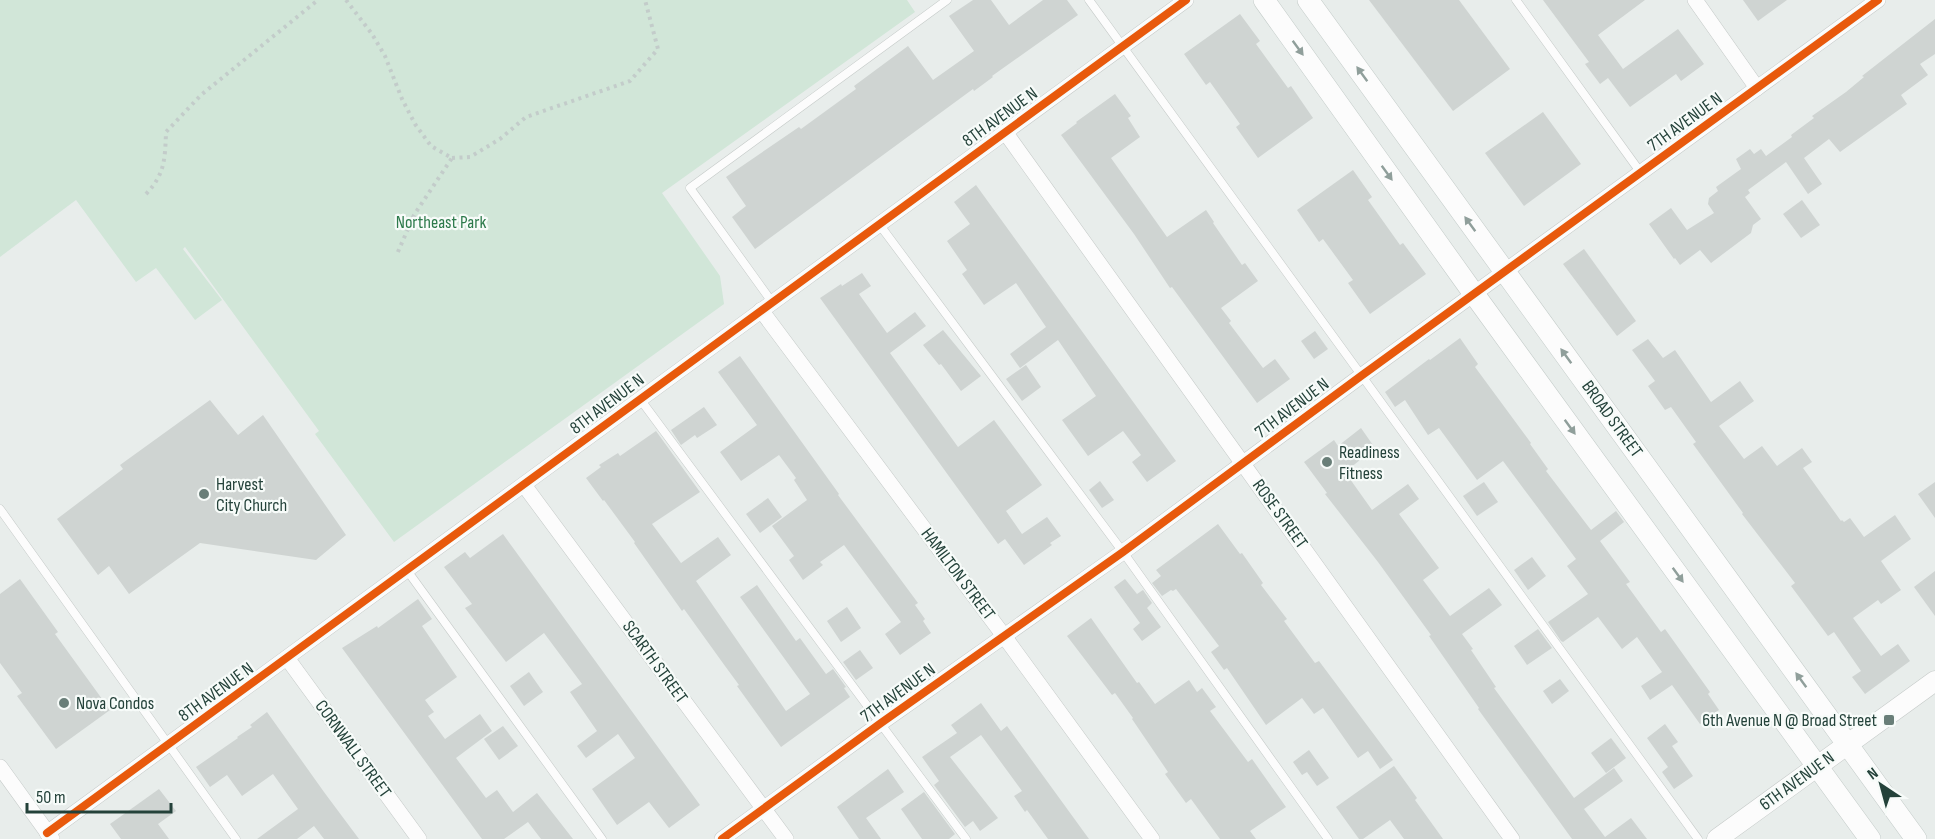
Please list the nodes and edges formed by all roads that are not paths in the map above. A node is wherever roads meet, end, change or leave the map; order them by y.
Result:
1 (947, 0) edge
2 (1089, 0) edge
3 (1186, 0) edge
4 (1264, 0) edge
5 (1308, 0) edge
6 (1516, 0) edge
7 (1695, 0) edge
8 (1878, 0) edge
9 (1123, 47) junction
10 (1757, 88) junction
11 (1005, 132) junction
12 (1641, 172) junction
13 (879, 224) junction
14 (1505, 271) junction
15 (1474, 294) junction
16 (766, 306) junction
17 (1361, 376) junction
18 (639, 398) junction
19 (1244, 463) junction
20 (524, 485) junction
21 (0, 509) edge
22 (1123, 552) junction
23 (406, 569) junction
24 (1004, 636) junction
25 (287, 658) junction
26 (1935, 681) edge
27 (881, 723) junction
28 (1847, 744) junction
29 (168, 745) junction
30 (1817, 766) junction
31 (0, 767) edge
32 (764, 809) junction
33 (49, 836) edge
34 (236, 839) edge
35 (419, 839) edge
36 (602, 839) edge
37 (722, 839) edge
38 (786, 839) edge
39 (966, 839) edge
40 (1152, 839) edge
41 (1328, 839) edge
42 (1512, 839) edge
43 (1698, 839) edge
44 (1717, 839) edge
45 (1870, 839) edge
46 (1916, 839) edge

1 - 16 lane
2 - 9 lane
3 - 9 street, 8TH AVENUE N
4 -> 15 main road
14 -> 5 main road, BROAD STREET
6 - 12 lane
7 - 10 street
8 - 10 street, 7TH AVENUE N
9 - 11 street, 8TH AVENUE N
9 - 17 lane
10 - 12 street, 7TH AVENUE N
11 - 13 street, 8TH AVENUE N
11 - 19 street, ROSE STREET
12 - 14 street, 7TH AVENUE N
13 - 16 street, 8TH AVENUE N
13 - 22 lane
14 - 15 street, 7TH AVENUE N
28 -> 14 main road, BROAD STREET
15 - 17 street, 7TH AVENUE N
15 -> 30 main road
16 - 18 street, 8TH AVENUE N
16 - 24 street, HAMILTON STREET
17 - 19 street, 7TH AVENUE N
17 - 43 lane
18 - 20 street, 8TH AVENUE N
18 - 27 lane
19 - 22 street, 7TH AVENUE N
19 - 42 street, ROSE STREET
20 - 23 street, 8TH AVENUE N
20 - 32 street, SCARTH STREET
21 - 29 lane
22 - 24 street, 7TH AVENUE N
22 - 41 lane
23 - 25 street, 8TH AVENUE N
23 - 36 lane
24 - 27 street, 7TH AVENUE N
24 - 40 street, HAMILTON STREET
25 - 29 street, 8TH AVENUE N
25 - 35 street, CORNWALL STREET
26 - 28 street, 6TH AVENUE N
27 - 32 street, 7TH AVENUE N
27 - 39 lane
28 - 30 street, 6TH AVENUE N
28 - 46 main road, BROAD STREET
29 - 33 street, 8TH AVENUE N
29 - 34 lane
30 - 44 street, 6TH AVENUE N
30 - 45 main road
31 - 33 street
32 - 37 street, 7TH AVENUE N
32 - 38 street, SCARTH STREET

